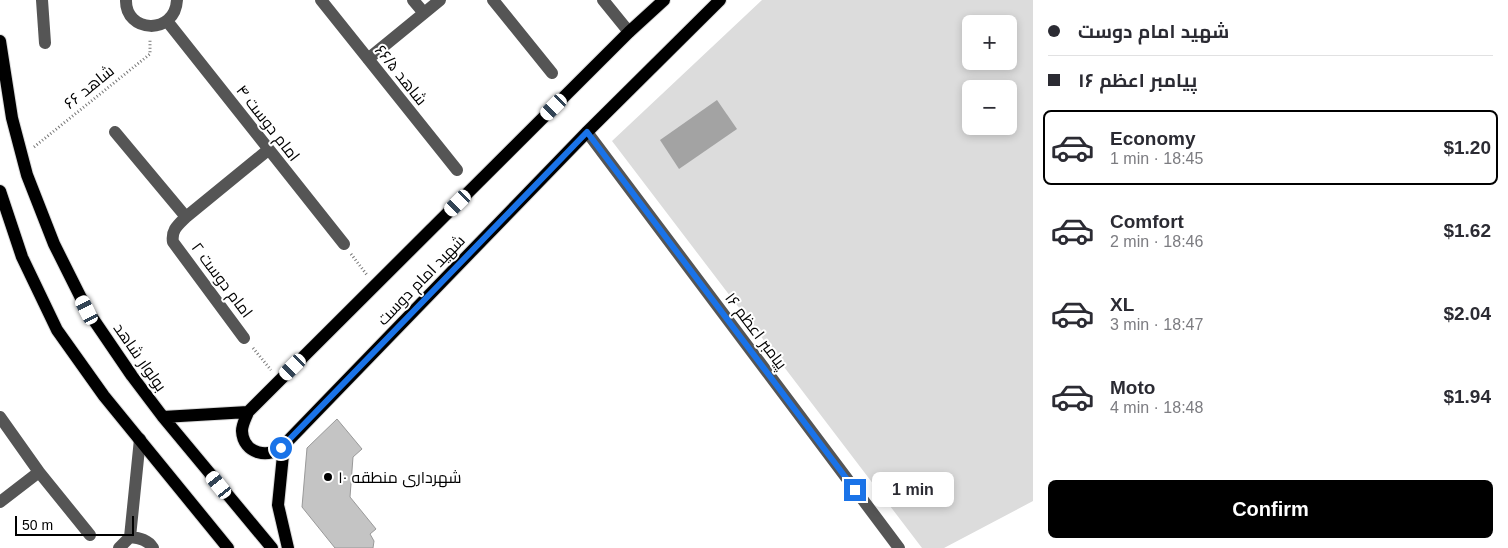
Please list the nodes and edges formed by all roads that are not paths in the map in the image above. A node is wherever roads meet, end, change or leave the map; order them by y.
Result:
1 (42, 0) edge
2 (126, 0) edge
3 (320, 0) edge
4 (413, 0) edge
5 (440, 0) edge
6 (493, 0) edge
7 (603, 0) edge
8 (664, 0) edge
9 (720, 0) edge
10 (179, 2) edge
11 (424, 13) junction
12 (167, 22) junction
13 (629, 32) junction
14 (0, 42) edge
15 (45, 43) dead end
16 (368, 58) junction
17 (552, 73) dead end
18 (115, 132) dead end
19 (587, 132) junction
20 (268, 150) junction
21 (457, 170) dead end
22 (0, 191) edge
23 (186, 218) junction
24 (344, 244) road end
25 (244, 338) road end
26 (248, 412) junction
27 (0, 417) edge
28 (163, 417) junction
29 (140, 439) junction
30 (284, 445) junction
31 (39, 472) junction
32 (0, 502) edge
33 (90, 535) dead end
34 (130, 537) junction
35 (119, 548) edge
36 (153, 548) edge
37 (228, 548) edge
38 (272, 548) edge
39 (288, 548) edge
40 (899, 548) edge

1 - 15 street
2 - 12 street
3 - 16 street, شاهد ۶۶/۵
4 - 11 street
5 - 11 street
6 - 17 street
7 - 13 street
8 - 13 main road, شهید امام دوست
9 - 19 main road, شهید امام دوست
10 - 12 street
11 - 16 street
12 - 20 street, امام دوست ۴
13 - 26 main road, شهید امام دوست
14 - 28 main road, بولوار شاهد
16 - 21 street, شاهد ۶۶/۵
18 - 23 street
19 - 30 main road, شهید امام دوست
19 - 40 street, پیامبر اعظم ۱۶
20 - 23 street
20 - 24 street, امام دوست ۴
22 - 29 main road
23 - 25 street, امام دوست ۲
26 - 28 main road
26 - 30 main road
27 - 31 street
28 - 38 main road, بولوار شاهد
29 - 34 street
29 - 37 main road
30 - 39 main road
31 - 32 street
31 - 33 street
34 - 35 street
34 - 36 street

